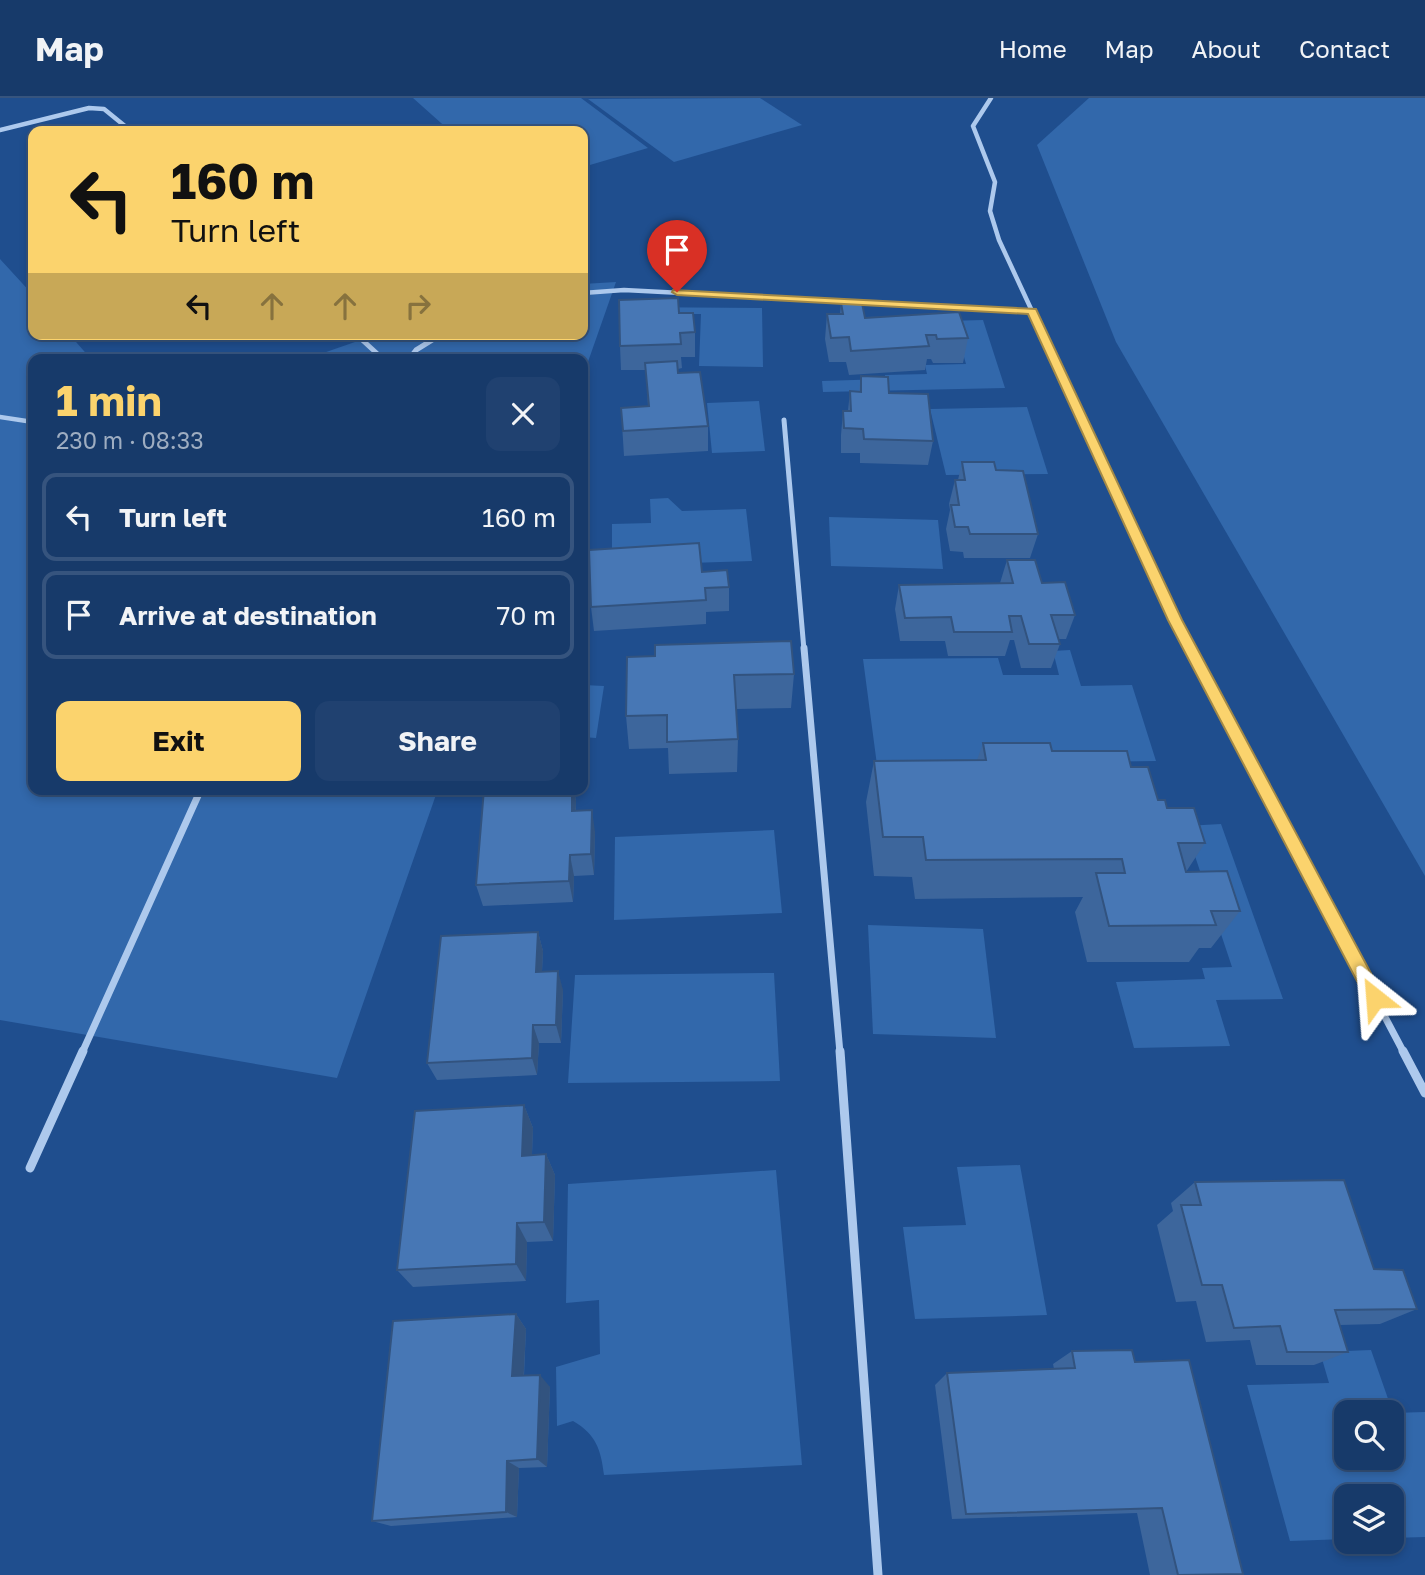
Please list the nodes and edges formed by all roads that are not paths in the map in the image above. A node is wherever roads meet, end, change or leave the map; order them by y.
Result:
1 (991, 98) edge
2 (125, 126) edge
3 (0, 131) edge
4 (588, 293) edge
5 (1032, 311) junction
6 (362, 340) edge
7 (432, 340) edge
8 (378, 354) edge
9 (413, 354) edge
10 (0, 417) edge
11 (28, 421) edge
12 (784, 421) dead end
13 (198, 795) edge
14 (1425, 1093) edge
15 (30, 1168) dead end
16 (878, 1575) edge

1 - 5 street
2 - 3 street
4 - 5 street
5 - 14 street
6 - 8 street
7 - 9 street
10 - 11 lane
12 - 16 street
13 - 15 street

